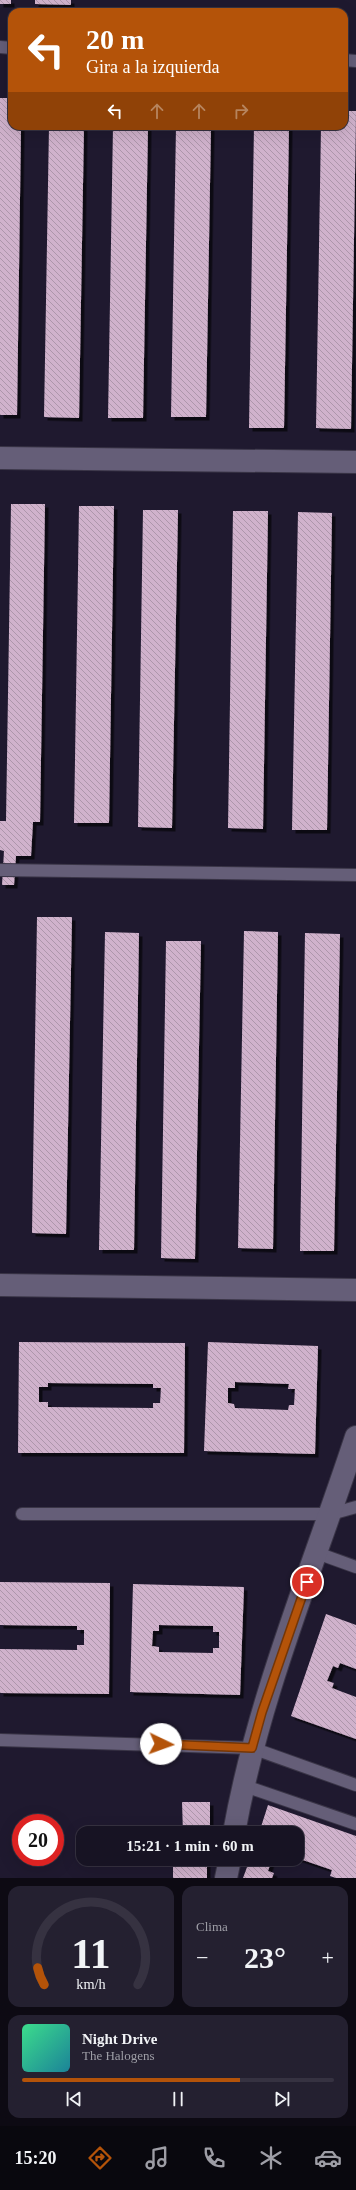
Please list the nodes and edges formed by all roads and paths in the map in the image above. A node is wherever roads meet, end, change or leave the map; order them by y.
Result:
1 (0, 458) edge
2 (356, 462) edge
3 (0, 870) edge
4 (356, 875) edge
5 (0, 1285) edge
6 (356, 1290) edge
7 (356, 1437) edge
8 (356, 1507) edge
9 (22, 1514) dead end
10 (331, 1514) junction
11 (317, 1553) junction
12 (356, 1567) edge
13 (0, 1740) edge
14 (252, 1748) junction
15 (242, 1785) junction
16 (356, 1785) edge
17 (356, 1824) edge
18 (235, 1826) edge
19 (229, 1866) edge
20 (226, 1878) edge

1 - 2 street
3 - 4 lane
5 - 6 street
7 - 10 street
8 - 10 lane
9 - 10 lane
10 - 11 street
11 - 12 lane
11 - 14 street
13 - 14 lane
14 - 15 street
14 - 16 lane
15 - 17 lane
15 - 18 street
19 - 20 street

